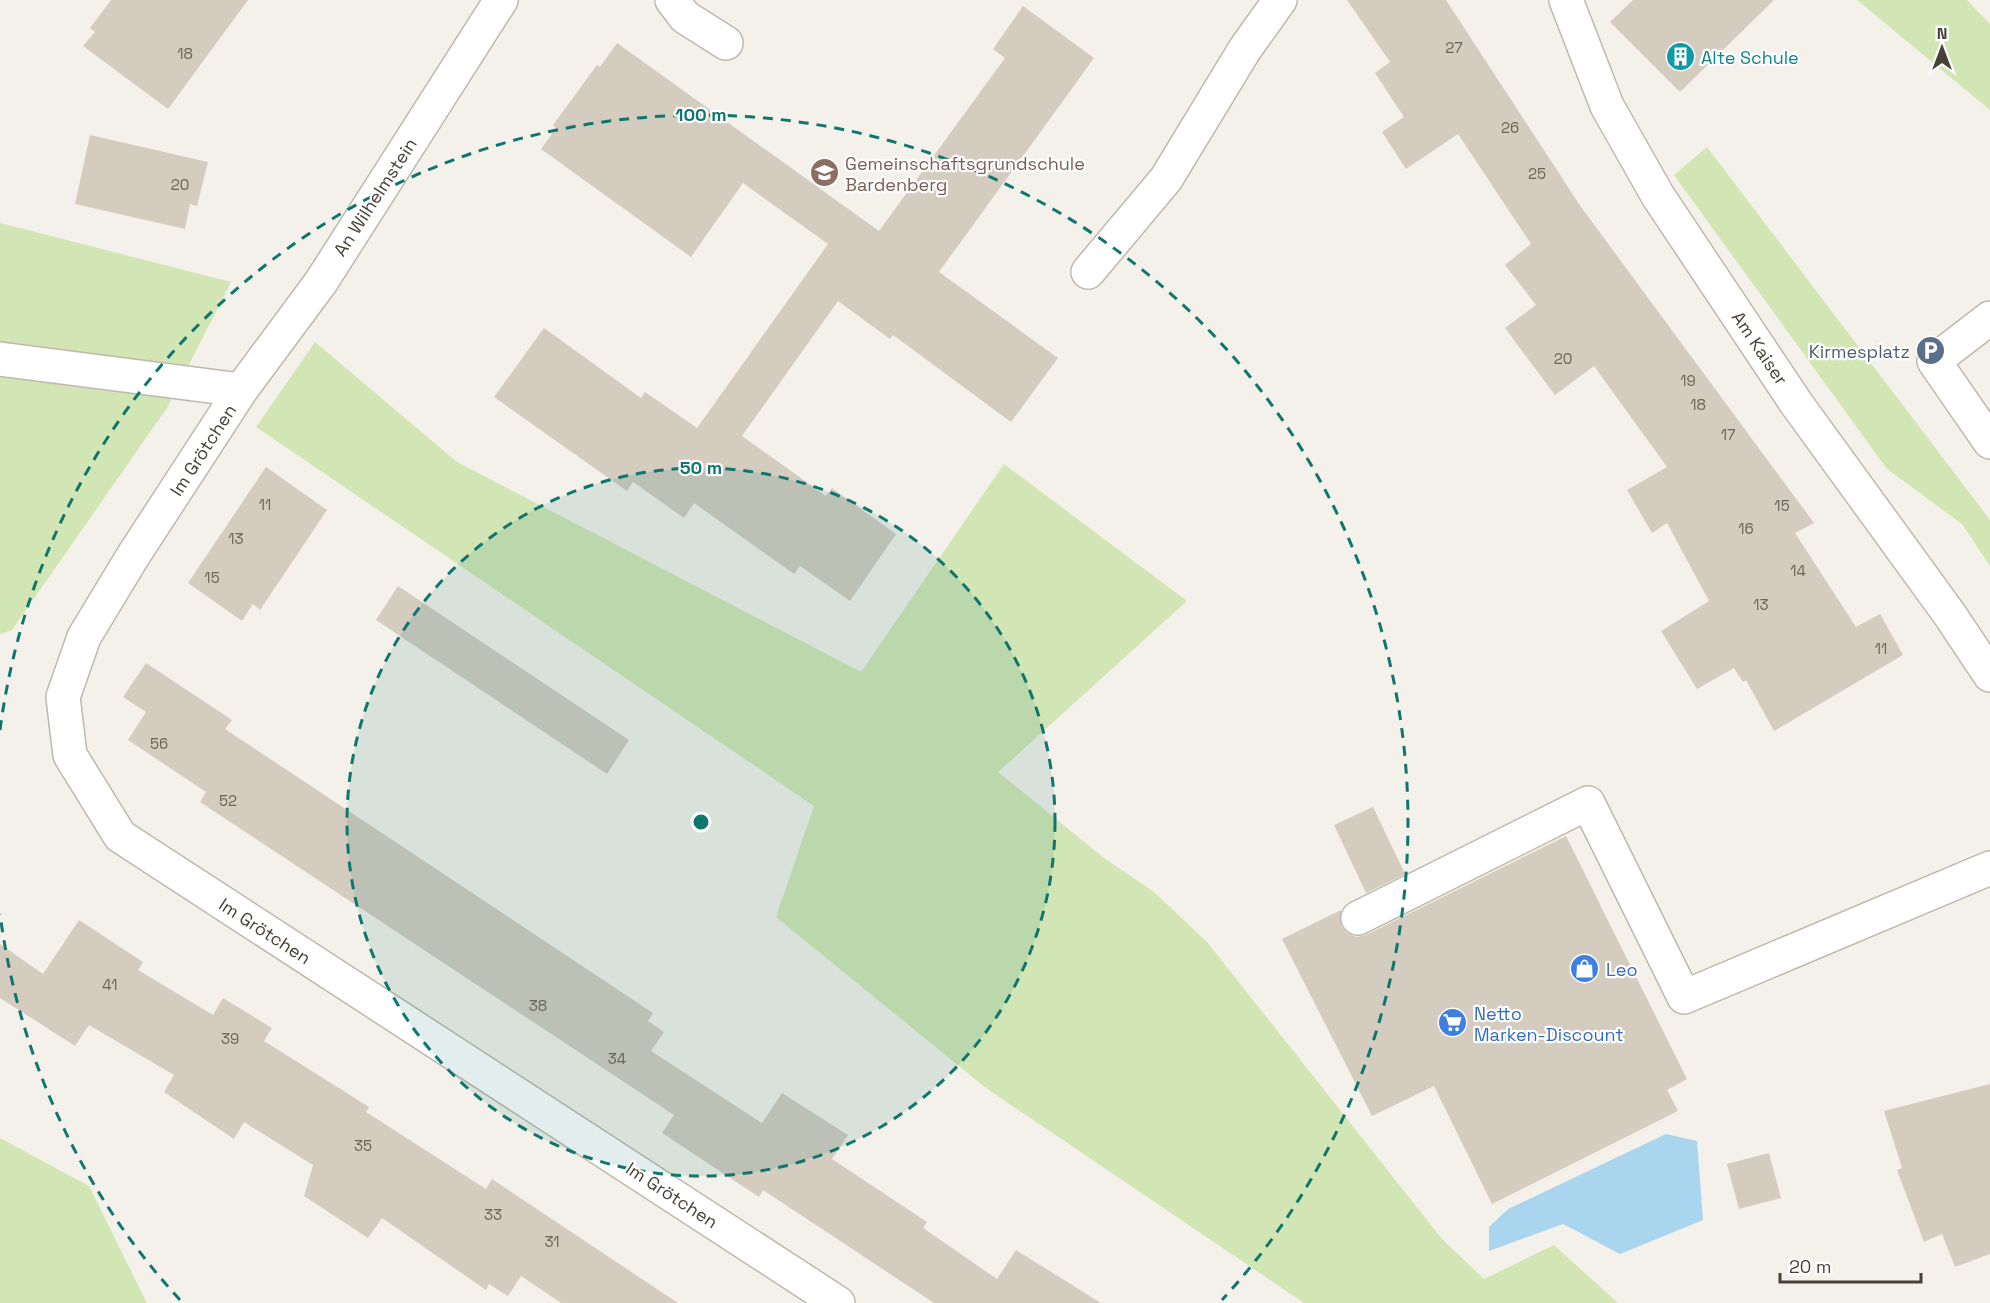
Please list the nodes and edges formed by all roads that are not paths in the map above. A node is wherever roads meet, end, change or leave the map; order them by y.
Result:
1 (501, 0) edge
2 (672, 0) edge
3 (1280, 0) edge
4 (1566, 0) edge
5 (726, 43) dead end
6 (1088, 272) dead end
7 (1990, 318) edge
8 (0, 358) edge
9 (241, 390) junction
10 (1990, 442) edge
11 (1990, 675) edge
12 (1990, 868) edge
13 (1358, 918) dead end
14 (838, 1303) edge

1 - 9 street, An Wilhelmstein
2 - 5 street
3 - 6 street
4 - 11 street, Am Kaiser
7 - 10 street
8 - 9 street
9 - 14 street, Im Grötchen
12 - 13 street

